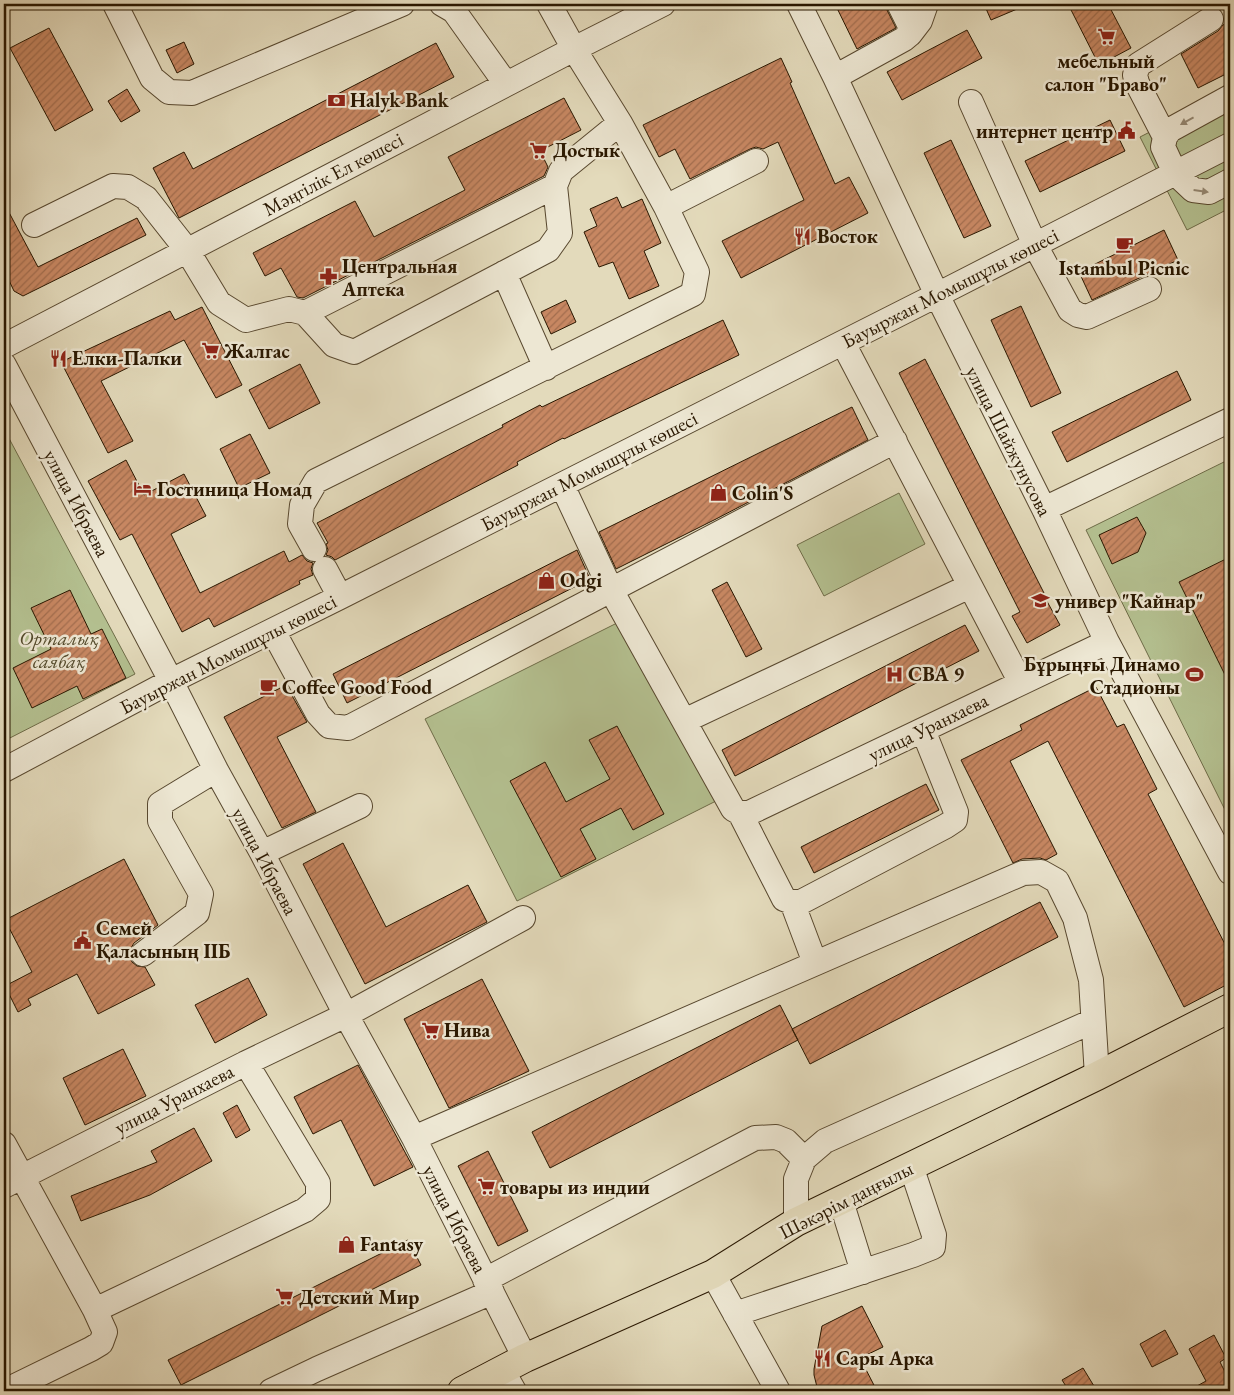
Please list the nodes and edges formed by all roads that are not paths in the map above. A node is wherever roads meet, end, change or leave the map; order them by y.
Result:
1 (115, 4) edge
2 (402, 4) edge
3 (442, 4) edge
4 (549, 4) edge
5 (663, 4) edge
6 (799, 4) edge
7 (899, 4) edge
8 (926, 4) edge
9 (1211, 19) dead end
10 (910, 34) junction
11 (574, 48) junction
12 (835, 77) junction
13 (506, 84) junction
14 (1230, 97) edge
15 (971, 102) dead end
16 (620, 123) junction
17 (1165, 137) junction
18 (1230, 145) edge
19 (756, 162) dead end
20 (1175, 173) junction
21 (1230, 181) edge
22 (555, 186) junction
23 (666, 207) junction
24 (34, 224) dead end
25 (1035, 245) junction
26 (187, 250) junction
27 (504, 273) junction
28 (1149, 289) dead end
29 (937, 296) junction
30 (305, 313) junction
31 (844, 342) junction
32 (4, 346) edge
33 (4, 365) edge
34 (546, 368) junction
35 (1230, 420) edge
36 (894, 440) junction
37 (562, 485) junction
38 (1044, 509) junction
39 (970, 586) junction
40 (611, 590) junction
41 (340, 597) junction
42 (273, 630) junction
43 (1107, 642) junction
44 (171, 681) junction
45 (1021, 683) junction
46 (684, 721) junction
47 (923, 730) junction
48 (4, 770) edge
49 (216, 770) junction
50 (360, 806) dead end
51 (745, 813) junction
52 (262, 853) junction
53 (1230, 872) edge
54 (792, 902) junction
55 (523, 918) dead end
56 (143, 954) dead end
57 (815, 963) junction
58 (1230, 1008) edge
59 (346, 1015) junction
60 (1093, 1021) junction
61 (246, 1062) junction
62 (1097, 1076) junction
63 (414, 1138) junction
64 (4, 1144) edge
65 (804, 1160) junction
66 (912, 1166) junction
67 (12, 1182) edge
68 (841, 1201) junction
69 (796, 1222) junction
70 (863, 1272) junction
71 (713, 1274) junction
72 (488, 1286) junction
73 (95, 1310) junction
74 (735, 1314) junction
75 (513, 1373) edge
76 (5, 1391) edge
77 (271, 1391) edge
78 (462, 1391) edge
79 (778, 1391) edge

1 - 2 street
3 - 13 street
4 - 11 street
5 - 11 street, Мәңгілік Ел көшесі
6 - 12 street, улица Шайжунусова
7 - 10 street
8 - 10 street
9 - 17 street
10 - 12 street
11 - 13 street, Мәңгілік Ел көшесі
11 - 16 street
12 - 29 street, улица Шайжунусова
13 - 26 street, Мәңгілік Ел көшесі
14 -> 17 street
15 - 25 street
16 - 22 street
16 - 23 street
17 - 20 street
18 - 20 street, Бауыржан Момышұлы көшесі
19 - 23 street
20 -> 21 street
20 - 25 street, Бауыржан Момышұлы көшесі
22 - 27 street
22 - 30 street
23 - 34 street
24 - 26 street
25 - 28 street
25 - 29 street, Бауыржан Момышұлы көшесі
26 - 30 street
26 - 32 street, Мәңгілік Ел көшесі
27 - 30 street
27 - 34 street
29 - 31 street, Бауыржан Момышұлы көшесі
29 - 38 street, улица Шайжунусова
31 - 36 street
31 - 37 street, Бауыржан Момышұлы көшесі
33 - 44 street, улица Ибраева
34 - 41 street
35 - 38 street
36 - 39 street
36 - 40 street
37 - 40 street
37 - 41 street, Бауыржан Момышұлы көшесі
38 - 43 street, улица Шайжунусова
39 - 45 street
39 - 46 street
40 - 42 street
40 - 46 street
41 - 42 street, Бауыржан Момышұлы көшесі
42 - 44 street, Бауыржан Момышұлы көшесі
43 - 45 street, улица Уранхаева
43 - 53 street, улица Шайжунусова
44 - 48 street, Бауыржан Момышұлы көшесі
44 - 49 street, улица Ибраева
45 - 47 street, улица Уранхаева
46 - 51 street
47 - 51 street, улица Уранхаева
47 - 54 street
49 - 52 street, улица Ибраева
49 - 56 street
50 - 52 street
51 - 54 street
52 - 59 street, улица Ибраева
54 - 57 street
55 - 59 street, улица Уранхаева
57 - 60 street
57 - 63 street
58 - 62 main road, Шәкәрім даңғылы
59 - 61 street, улица Уранхаева
59 - 63 street, улица Ибраева
60 - 62 street
60 - 65 street
61 - 67 street, улица Уранхаева
61 - 73 street
62 - 66 main road, Шәкәрім даңғылы
63 - 72 street, улица Ибраева
64 - 67 street
65 - 69 street
65 - 72 street
66 - 68 main road, Шәкәрім даңғылы
66 - 70 street
67 - 73 street
68 - 69 main road, Шәкәрім даңғылы
68 - 70 street
69 - 71 main road, Шәкәрім даңғылы
70 - 74 street
71 - 74 street
71 - 75 main road, Шәкәрім даңғылы
72 - 75 street, улица Ибраева
72 - 77 street
73 - 76 street
74 - 79 street
75 - 78 main road, Шәкәрім даңғылы

